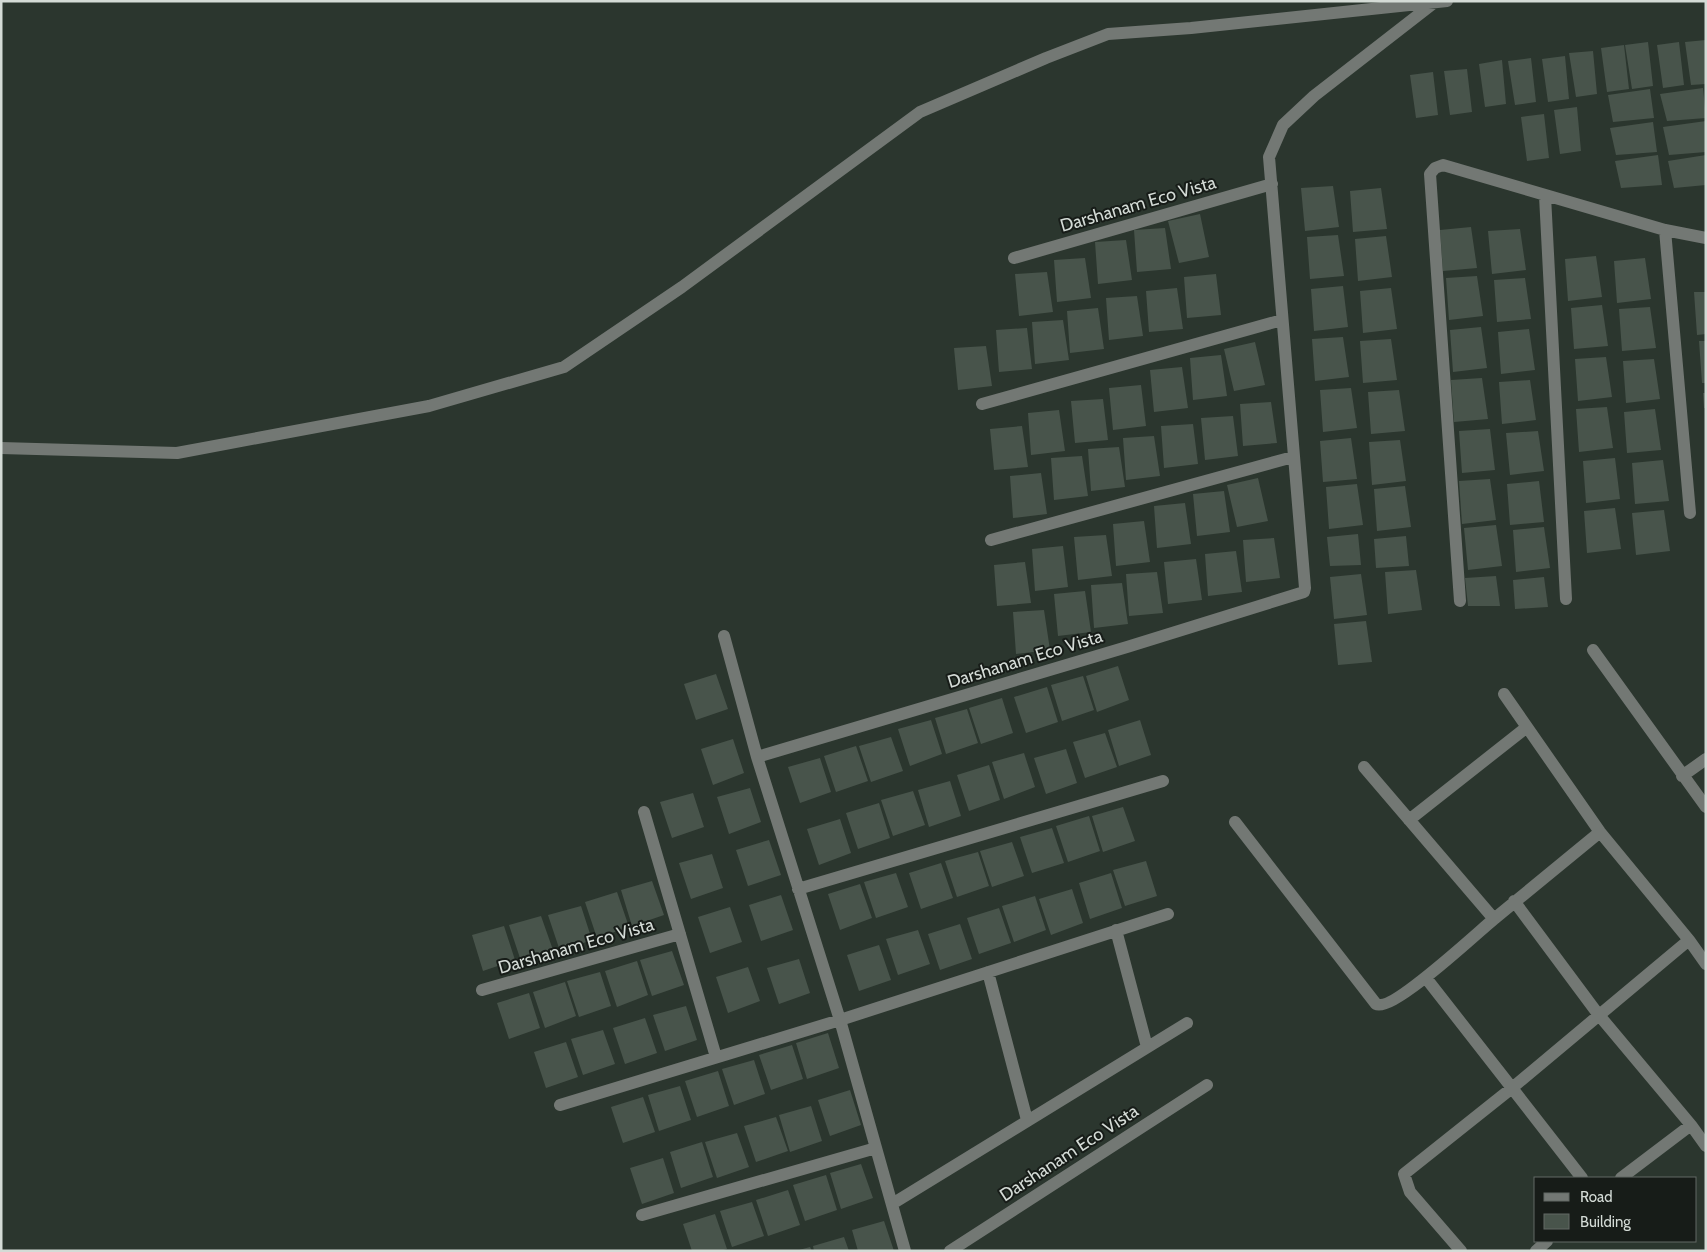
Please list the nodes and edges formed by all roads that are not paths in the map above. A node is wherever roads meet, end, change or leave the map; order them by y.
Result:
1 (1441, 2) edge
2 (1272, 184) junction
3 (1545, 196) junction
4 (1665, 230) junction
5 (1706, 238) edge
6 (1014, 258) dead end
7 (1282, 320) junction
8 (982, 404) dead end
9 (1, 448) edge
10 (1293, 456) junction
11 (1690, 514) dead end
12 (991, 540) dead end
13 (1566, 599) dead end
14 (1460, 601) dead end
15 (724, 636) dead end
16 (1593, 650) dead end
17 (1504, 694) dead end
18 (1528, 727) junction
19 (757, 757) junction
20 (1706, 759) edge
21 (1364, 767) dead end
22 (1682, 776) junction
23 (1163, 781) dead end
24 (1706, 807) edge
25 (644, 812) dead end
26 (1409, 820) junction
27 (1235, 822) dead end
28 (1600, 832) junction
29 (798, 889) junction
30 (1514, 901) junction
31 (1168, 914) dead end
32 (1494, 919) junction
33 (1116, 930) junction
34 (680, 934) junction
35 (1689, 940) junction
36 (1706, 964) edge
37 (988, 972) junction
38 (1426, 978) junction
39 (482, 990) dead end
40 (1598, 1014) junction
41 (840, 1020) junction
42 (1187, 1023) dead end
43 (1147, 1047) junction
44 (716, 1057) junction
45 (1207, 1085) dead end
46 (1512, 1088) junction
47 (560, 1105) dead end
48 (1027, 1120) junction
49 (1691, 1125) junction
50 (1706, 1146) edge
51 (876, 1148) junction
52 (1581, 1177) edge
53 (1623, 1177) edge
54 (892, 1204) junction
55 (642, 1215) dead end
56 (1546, 1242) edge
57 (905, 1251) edge
58 (950, 1251) edge
59 (1461, 1251) edge
60 (1536, 1251) edge

1 - 2 street, Darshanam Eco Vista
1 - 9 street
2 - 6 street, Darshanam Eco Vista
2 - 7 street, Darshanam Eco Vista
3 - 4 street
3 - 13 street
3 - 14 street
4 - 5 street
4 - 11 street
7 - 8 street
7 - 10 street, Darshanam Eco Vista
10 - 12 street
10 - 19 street, Darshanam Eco Vista
15 - 19 street
16 - 22 street
17 - 18 street
18 - 26 street
18 - 28 street
19 - 29 street
20 - 22 street
21 - 26 street
22 - 24 street
23 - 29 street
25 - 34 street, Darshanam Eco Vista
26 - 32 street
27 - 38 street
28 - 30 street
28 - 35 street
29 - 41 street
30 - 32 street
30 - 40 street
31 - 33 street
32 - 38 street
33 - 37 street
33 - 43 street
34 - 39 street, Darshanam Eco Vista
34 - 44 street, Darshanam Eco Vista
35 - 36 street
35 - 40 street
37 - 41 street
37 - 48 street
38 - 46 street
40 - 46 street
40 - 49 street
41 - 44 street
41 - 51 street
42 - 43 street
43 - 48 street
44 - 47 street
45 - 58 street, Darshanam Eco Vista
46 - 52 street
46 - 59 street
48 - 54 street
49 - 50 street
49 - 53 street
51 - 54 street
51 - 55 street
54 - 57 street
56 - 60 street

